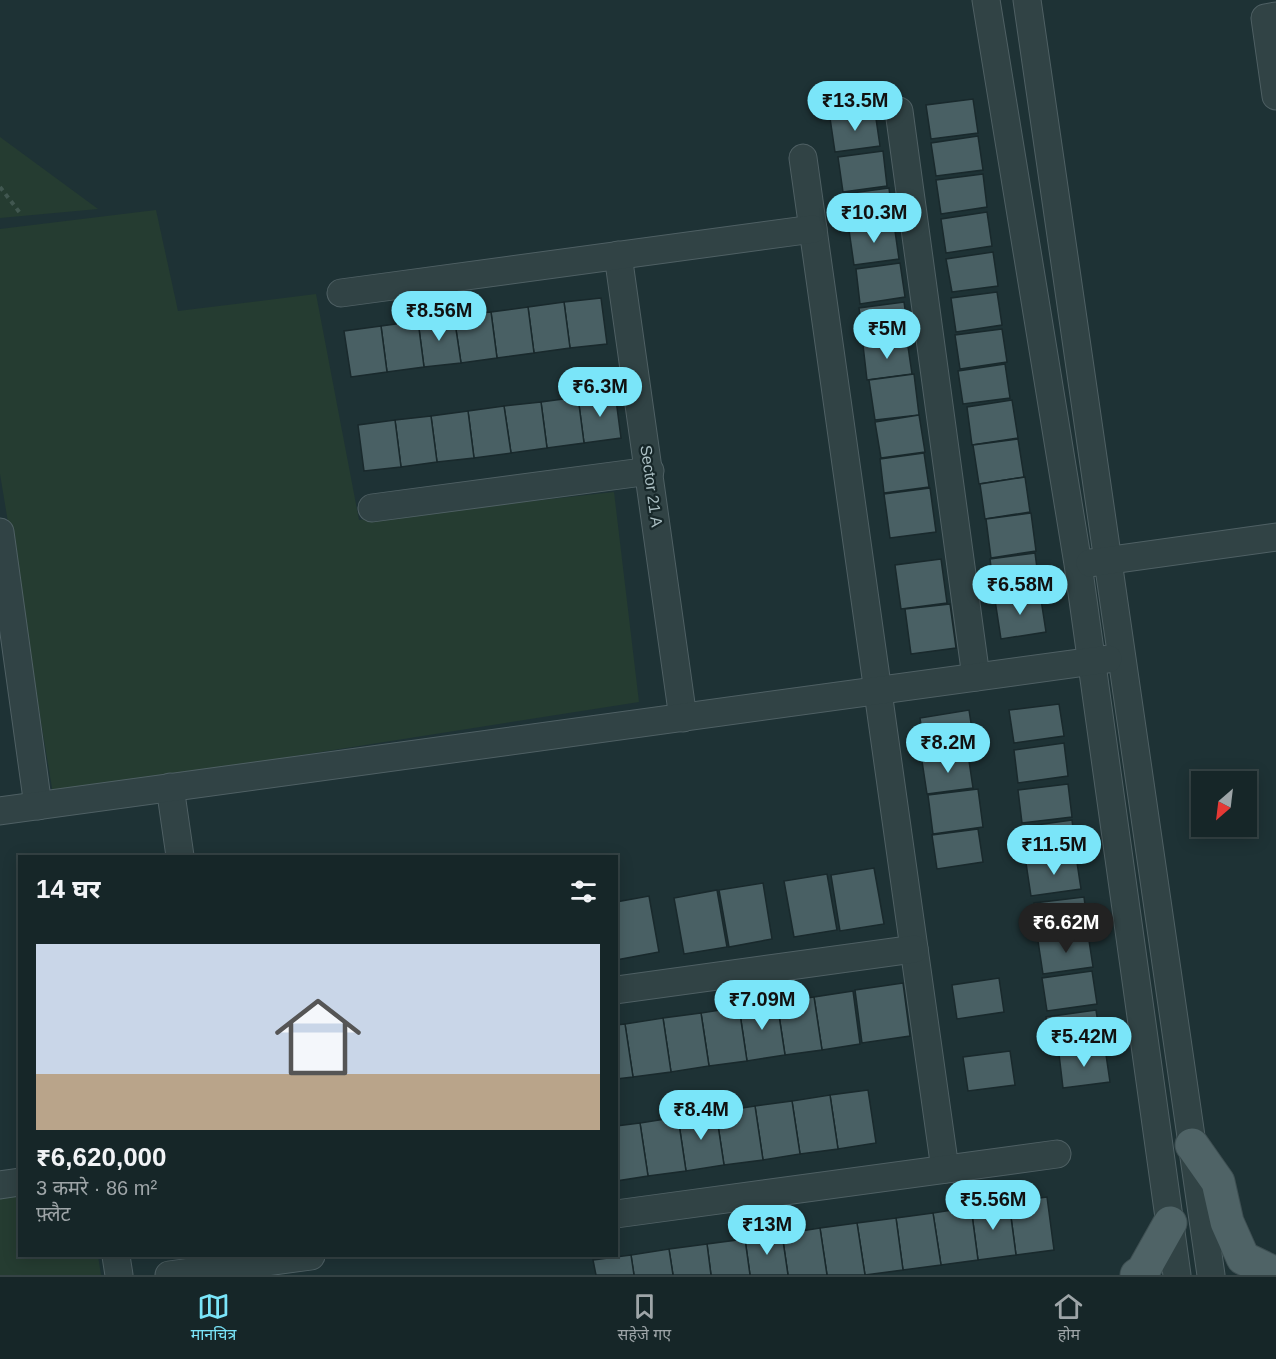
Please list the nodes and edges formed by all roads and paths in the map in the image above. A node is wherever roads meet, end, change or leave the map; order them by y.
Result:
1 (986, 0) edge
2 (1027, 0) edge
3 (1276, 16) edge
4 (1276, 96) edge
5 (899, 111) dead end
6 (803, 158) dead end
7 (0, 187) edge
8 (20, 213) dead end
9 (813, 229) junction
10 (618, 255) junction
11 (342, 293) dead end
12 (650, 471) junction
13 (372, 508) dead end
14 (1276, 537) edge
15 (1, 543) edge
16 (1108, 560) junction
17 (1078, 564) junction
18 (1121, 658) junction
19 (1090, 662) junction
20 (976, 677) junction
21 (878, 691) junction
22 (683, 717) junction
23 (170, 787) junction
24 (38, 806) junction
25 (0, 811) edge
26 (180, 855) edge
27 (914, 949) junction
28 (618, 990) edge
29 (1192, 1145) junction
30 (1057, 1154) dead end
31 (945, 1169) junction
32 (18, 1182) edge
33 (0, 1185) edge
34 (618, 1214) edge
35 (1170, 1224) junction
36 (116, 1257) edge
37 (296, 1257) edge
38 (236, 1261) edge
39 (1276, 1274) edge
40 (119, 1275) edge
41 (169, 1275) edge
42 (1137, 1275) edge
43 (1178, 1275) edge
44 (1211, 1275) edge

1 - 17 street
2 - 16 street
3 - 4 street
5 - 20 street
6 - 9 street
7 - 8 path
9 - 10 street
9 - 21 street
10 - 11 street
10 - 12 street, Sector 21 A
12 - 13 street
12 - 22 street, Sector 21 A
14 - 16 street
15 - 24 street
16 - 17 street
16 - 18 street
17 - 19 street
18 - 19 street
18 - 29 street
19 - 20 street
19 - 35 street
20 - 21 street
21 - 22 street
21 - 27 street
22 - 23 street
23 - 24 street
23 - 26 street
24 - 25 street
27 - 28 street
27 - 31 street
29 - 39 main road
29 - 44 street
30 - 31 street
31 - 34 street
32 - 33 street
35 - 42 main road
35 - 43 street
36 - 40 street
37 - 38 street
38 - 41 street

